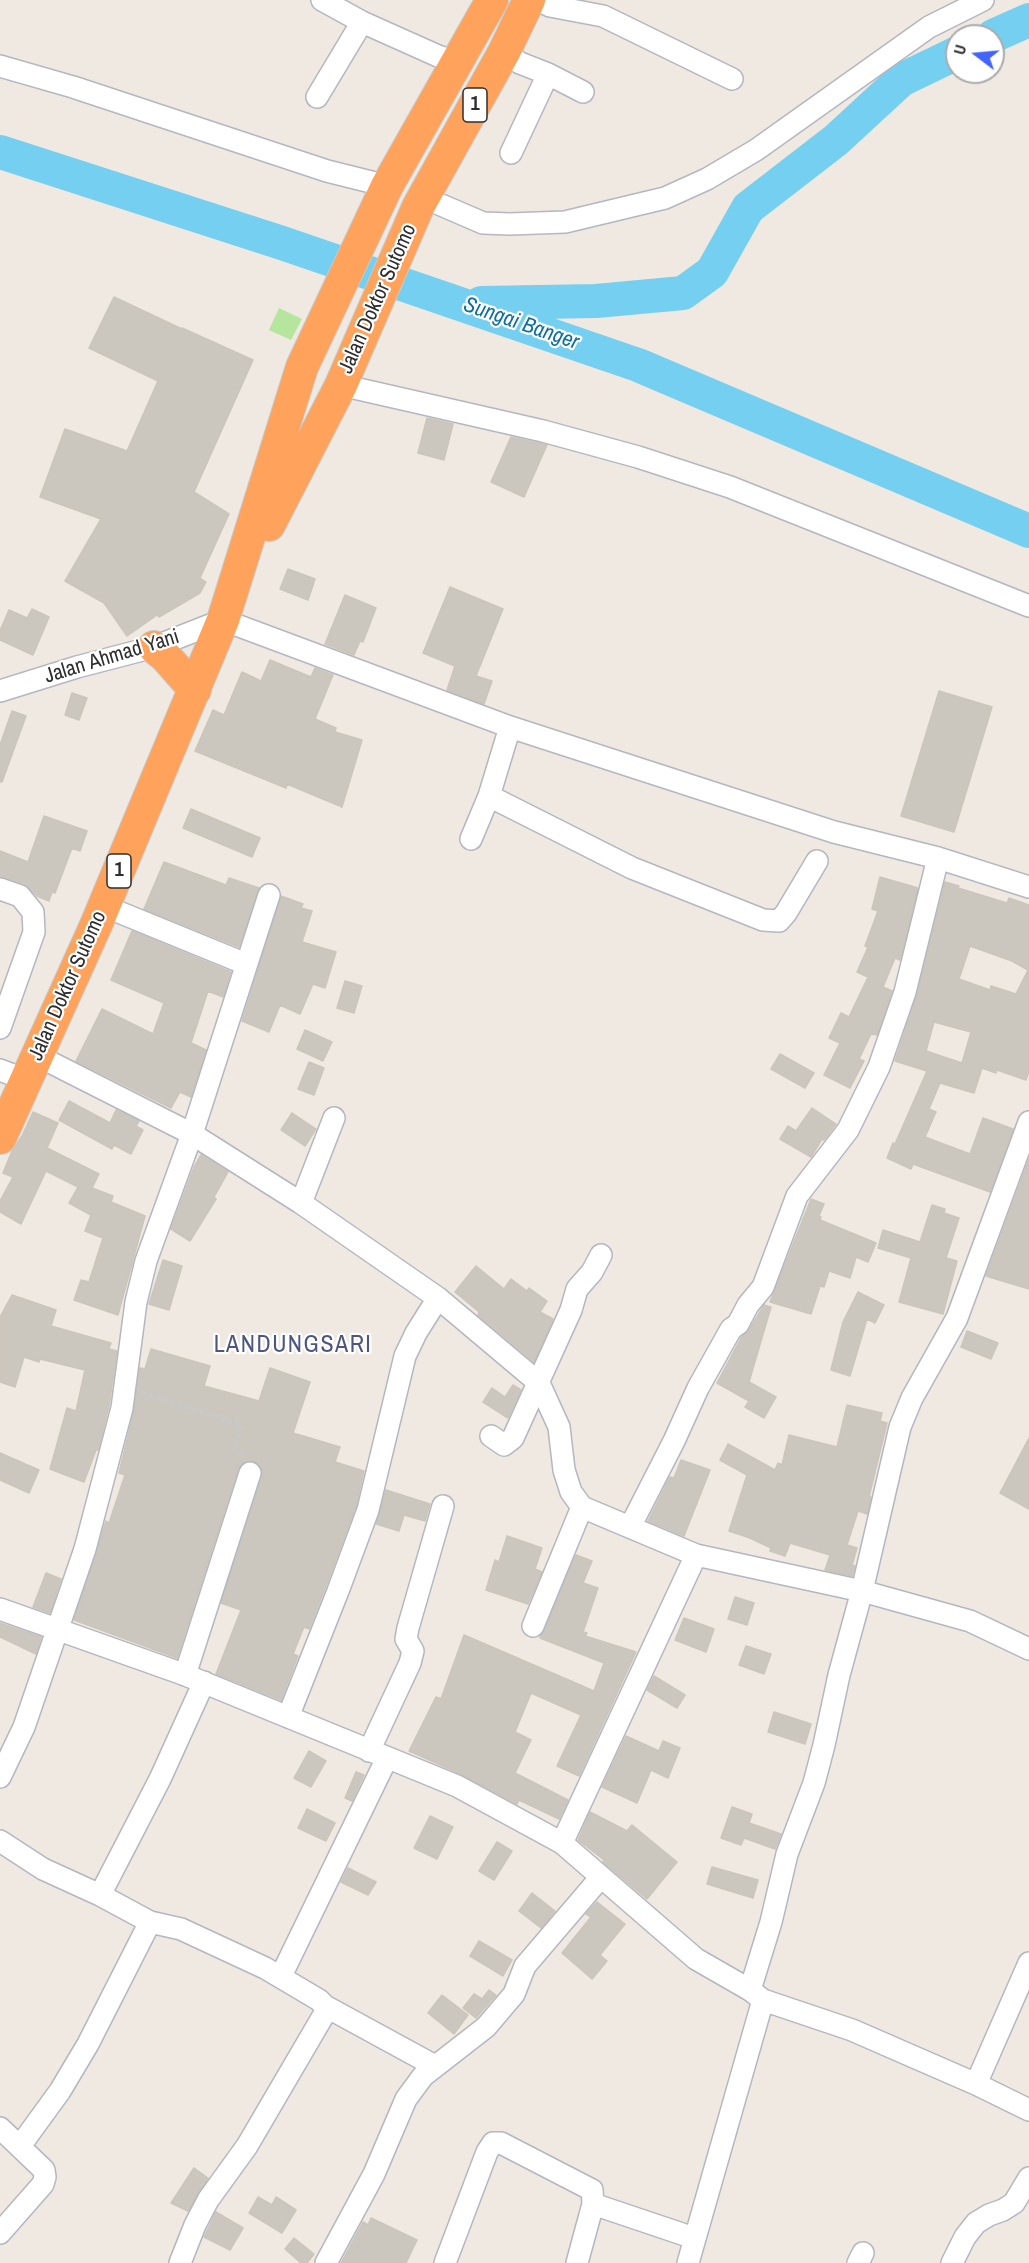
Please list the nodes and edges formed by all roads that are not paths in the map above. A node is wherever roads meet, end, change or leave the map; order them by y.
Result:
1 (321, 0) edge
2 (492, 0) edge
3 (529, 0) edge
4 (537, 0) edge
5 (983, 0) edge
6 (362, 22) junction
7 (504, 52) junction
8 (457, 62) junction
9 (0, 66) edge
10 (548, 75) junction
11 (732, 79) dead end
12 (583, 92) dead end
13 (317, 97) dead end
14 (511, 153) dead end
15 (386, 189) junction
16 (421, 203) junction
17 (342, 383) junction
18 (1029, 606) edge
19 (227, 610) junction
20 (154, 647) junction
21 (195, 690) junction
22 (0, 692) edge
23 (510, 727) junction
24 (489, 796) junction
25 (471, 839) dead end
26 (938, 858) junction
27 (817, 861) dead end
28 (1029, 887) edge
29 (0, 889) edge
30 (269, 896) dead end
31 (104, 906) junction
32 (246, 964) junction
33 (0, 1028) edge
34 (21, 1068) edge
35 (334, 1118) dead end
36 (1029, 1122) edge
37 (192, 1134) junction
38 (0, 1138) edge
39 (301, 1203) junction
40 (601, 1255) dead end
41 (438, 1298) junction
42 (539, 1383) junction
43 (491, 1437) dead end
44 (250, 1473) road end
45 (443, 1506) dead end
46 (582, 1507) junction
47 (630, 1527) junction
48 (696, 1555) junction
49 (862, 1591) junction
50 (0, 1609) edge
51 (533, 1626) dead end
52 (59, 1629) junction
53 (1029, 1649) edge
54 (194, 1679) junction
55 (288, 1717) junction
56 (378, 1754) junction
57 (0, 1777) edge
58 (0, 1841) edge
59 (562, 1843) junction
60 (601, 1877) junction
61 (100, 1895) junction
62 (150, 1922) junction
63 (1029, 1963) edge
64 (281, 1976) junction
65 (757, 1995) junction
66 (325, 2006) junction
67 (435, 2066) junction
68 (976, 2084) junction
69 (1029, 2110) edge
70 (0, 2128) edge
71 (20, 2146) junction
72 (1029, 2178) edge
73 (594, 2204) junction
74 (0, 2233) edge
75 (694, 2238) junction
76 (180, 2263) edge
77 (326, 2263) edge
78 (445, 2263) edge
79 (577, 2263) edge
80 (688, 2263) edge
81 (952, 2263) edge

1 - 6 street
2 - 8 highway, Jalan Doktor Sutomo / 1
3 - 7 highway, Jalan Doktor Sutomo / 1
4 - 11 street
5 - 16 street
6 - 8 street
6 - 13 street
7 - 10 street
7 - 16 highway, Jalan Doktor Sutomo / 1
8 - 15 highway, Jalan Doktor Sutomo / 1
9 - 15 street
10 - 12 street
10 - 14 street
15 - 19 highway, Jalan Doktor Sutomo / 1
16 - 17 highway, Jalan Doktor Sutomo / 1
17 - 18 street
17 - 19 highway, Jalan Doktor Sutomo / 1
19 - 20 street, Jalan Ahmad Yani
19 - 21 highway, Jalan Doktor Sutomo / 1
19 - 23 street
20 - 21 highway
20 - 22 street, Jalan Ahmad Yani
21 - 31 highway, Jalan Doktor Sutomo / 1
23 - 24 street
23 - 26 street
24 - 25 street
24 - 27 street
26 - 28 street
26 - 47 street
29 - 33 street
30 - 32 street
31 - 32 street
31 - 34 highway, Jalan Doktor Sutomo / 1
32 - 37 street
34 - 37 street
34 - 38 highway, Jalan Doktor Sutomo / 1
35 - 39 street
36 - 49 street
37 - 39 street
37 - 52 street
39 - 41 street
40 - 42 street
41 - 42 street
41 - 55 street
42 - 43 street
42 - 46 street
44 - 54 street
45 - 56 street
46 - 47 street
46 - 51 street
47 - 48 street
48 - 49 street
48 - 59 street
49 - 53 street
49 - 65 street
50 - 52 street
52 - 54 street
52 - 57 street
54 - 55 street
54 - 61 street
55 - 56 street
56 - 59 street
56 - 64 street
58 - 61 street
59 - 60 street
60 - 65 street
60 - 67 street
61 - 62 street
62 - 64 street
62 - 71 street
63 - 68 street
64 - 66 street
65 - 68 street
65 - 75 street
66 - 67 street
66 - 76 street
67 - 77 street
68 - 69 street
70 - 71 street
71 - 74 street
72 - 81 street
73 - 75 street
73 - 78 street
73 - 79 street
75 - 80 street

